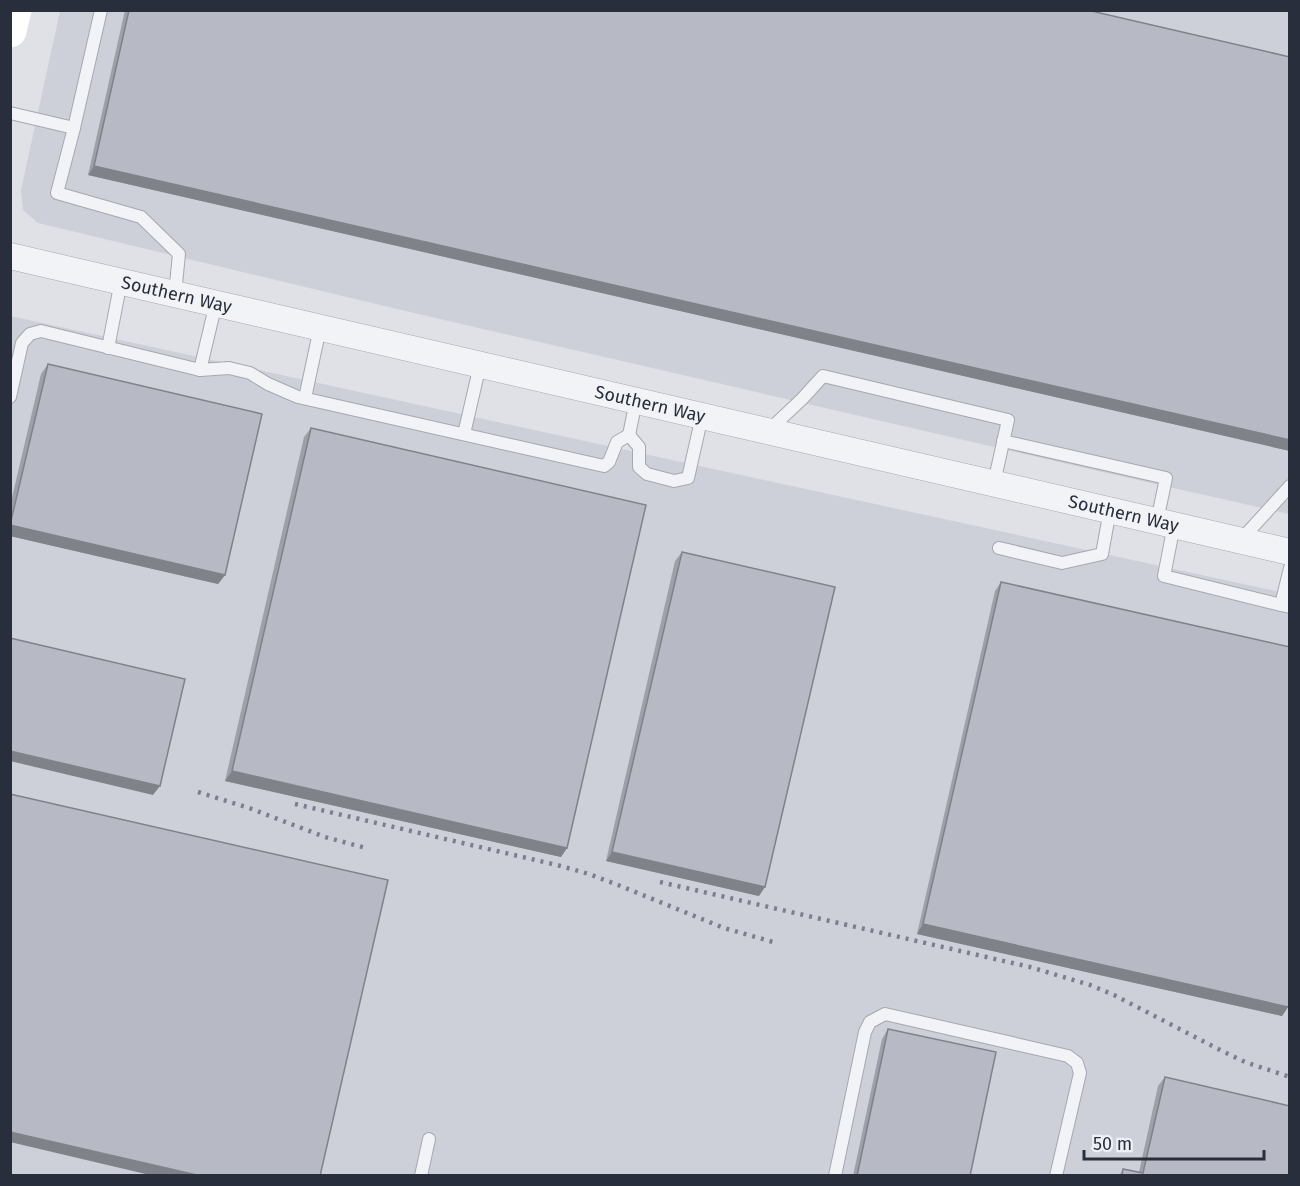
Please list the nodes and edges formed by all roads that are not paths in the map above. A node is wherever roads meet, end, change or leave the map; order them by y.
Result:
1 (15, 10) edge
2 (101, 10) edge
3 (10, 32) edge
4 (10, 113) edge
5 (74, 128) junction
6 (10, 256) edge
7 (121, 281) junction
8 (175, 294) junction
9 (216, 303) junction
10 (320, 328) junction
11 (108, 348) junction
12 (480, 365) junction
13 (200, 370) junction
14 (10, 397) edge
15 (305, 398) junction
16 (636, 401) junction
17 (702, 416) junction
18 (768, 431) junction
19 (464, 434) junction
20 (629, 435) junction
21 (1003, 441) junction
22 (994, 483) junction
23 (1290, 486) edge
24 (1110, 510) junction
25 (1166, 523) junction
26 (1240, 540) junction
27 (999, 548) dead end
28 (1290, 552) edge
29 (1290, 568) edge
30 (1285, 606) edge
31 (429, 1139) dead end
32 (421, 1176) edge
33 (835, 1176) edge
34 (1056, 1176) edge

1 - 3 main road
2 - 5 lane
4 - 5 lane
5 - 8 lane
6 - 7 street, Southern Way
7 - 8 street, Southern Way
7 - 11 lane
8 - 9 street, Southern Way
9 - 10 street, Southern Way
9 - 13 lane
10 - 12 street, Southern Way
10 - 15 lane
11 - 13 lane
11 - 14 lane
12 - 16 street, Southern Way
12 - 19 lane
13 - 15 lane
15 - 19 lane
16 - 17 street, Southern Way
16 - 20 lane
17 - 18 street, Southern Way
17 - 20 lane
18 - 21 lane
18 - 22 street, Southern Way
19 - 20 lane
21 - 22 lane
21 - 25 lane
22 - 24 street, Southern Way
23 - 26 lane
24 - 25 street, Southern Way
24 - 27 lane
25 - 26 street, Southern Way
25 - 30 lane
26 - 28 street, Southern Way
29 - 30 lane
31 - 32 lane
33 - 34 lane

